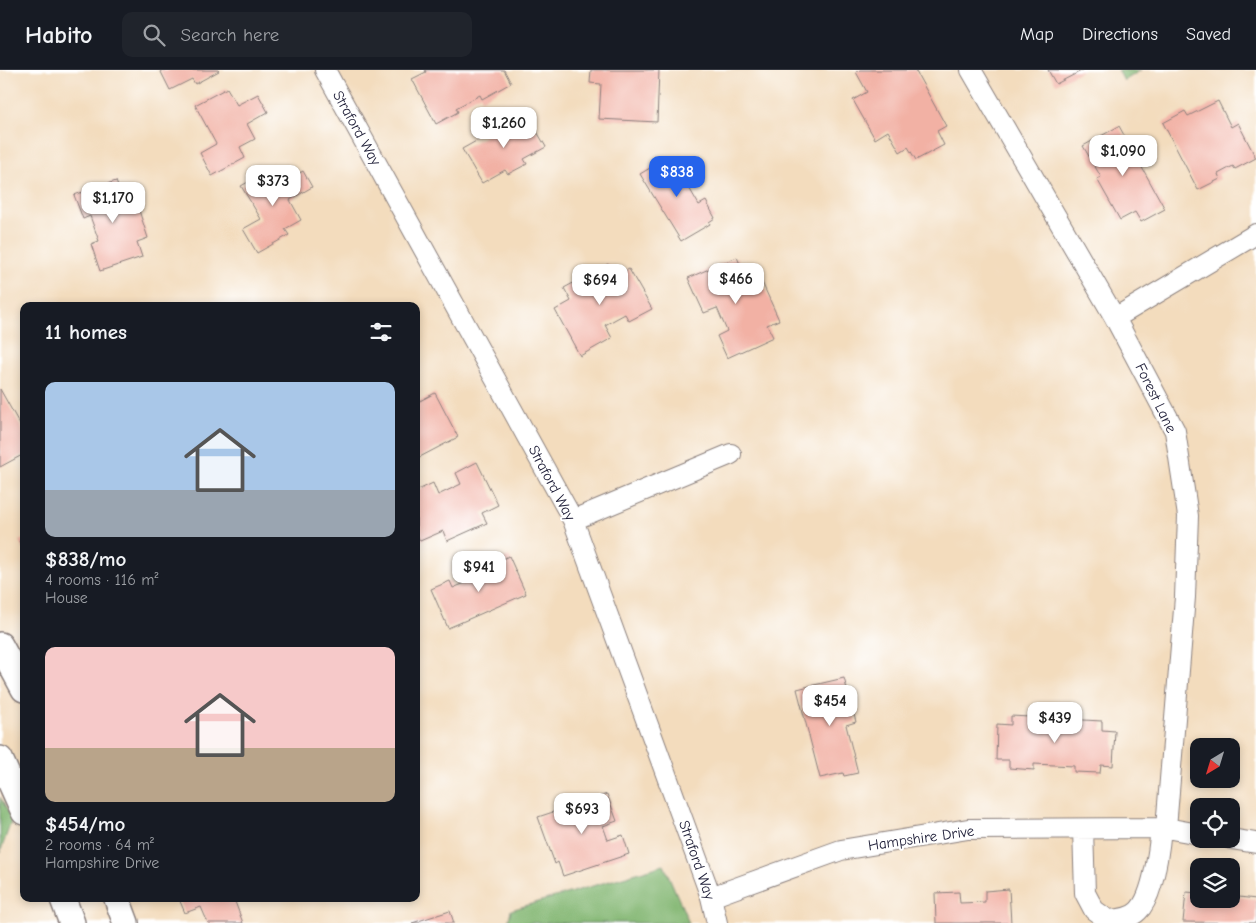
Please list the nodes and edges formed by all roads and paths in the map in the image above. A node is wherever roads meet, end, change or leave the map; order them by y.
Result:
1 (325, 70) edge
2 (971, 70) edge
3 (1256, 234) edge
4 (1115, 318) junction
5 (731, 454) dead end
6 (573, 520) junction
7 (0, 645) edge
8 (20, 682) edge
9 (0, 759) edge
10 (20, 803) edge
11 (1163, 828) junction
12 (1083, 829) junction
13 (1190, 832) edge
14 (1240, 840) edge
15 (1256, 843) edge
16 (711, 897) junction
17 (64, 902) edge
18 (118, 902) edge
19 (72, 923) edge
20 (126, 923) edge
21 (717, 923) edge

1 - 6 street, Straford Way
2 - 4 street, Forest Lane
3 - 4 street
4 - 11 street, Forest Lane
5 - 6 street
6 - 16 street, Straford Way
7 - 8 street
9 - 10 street
11 - 12 street, Hampshire Drive
11 - 12 street, Forest Lane
11 - 13 street, Hampshire Drive
12 - 16 street, Hampshire Drive
14 - 15 street
16 - 21 street, Straford Way
17 - 19 street
18 - 20 street

